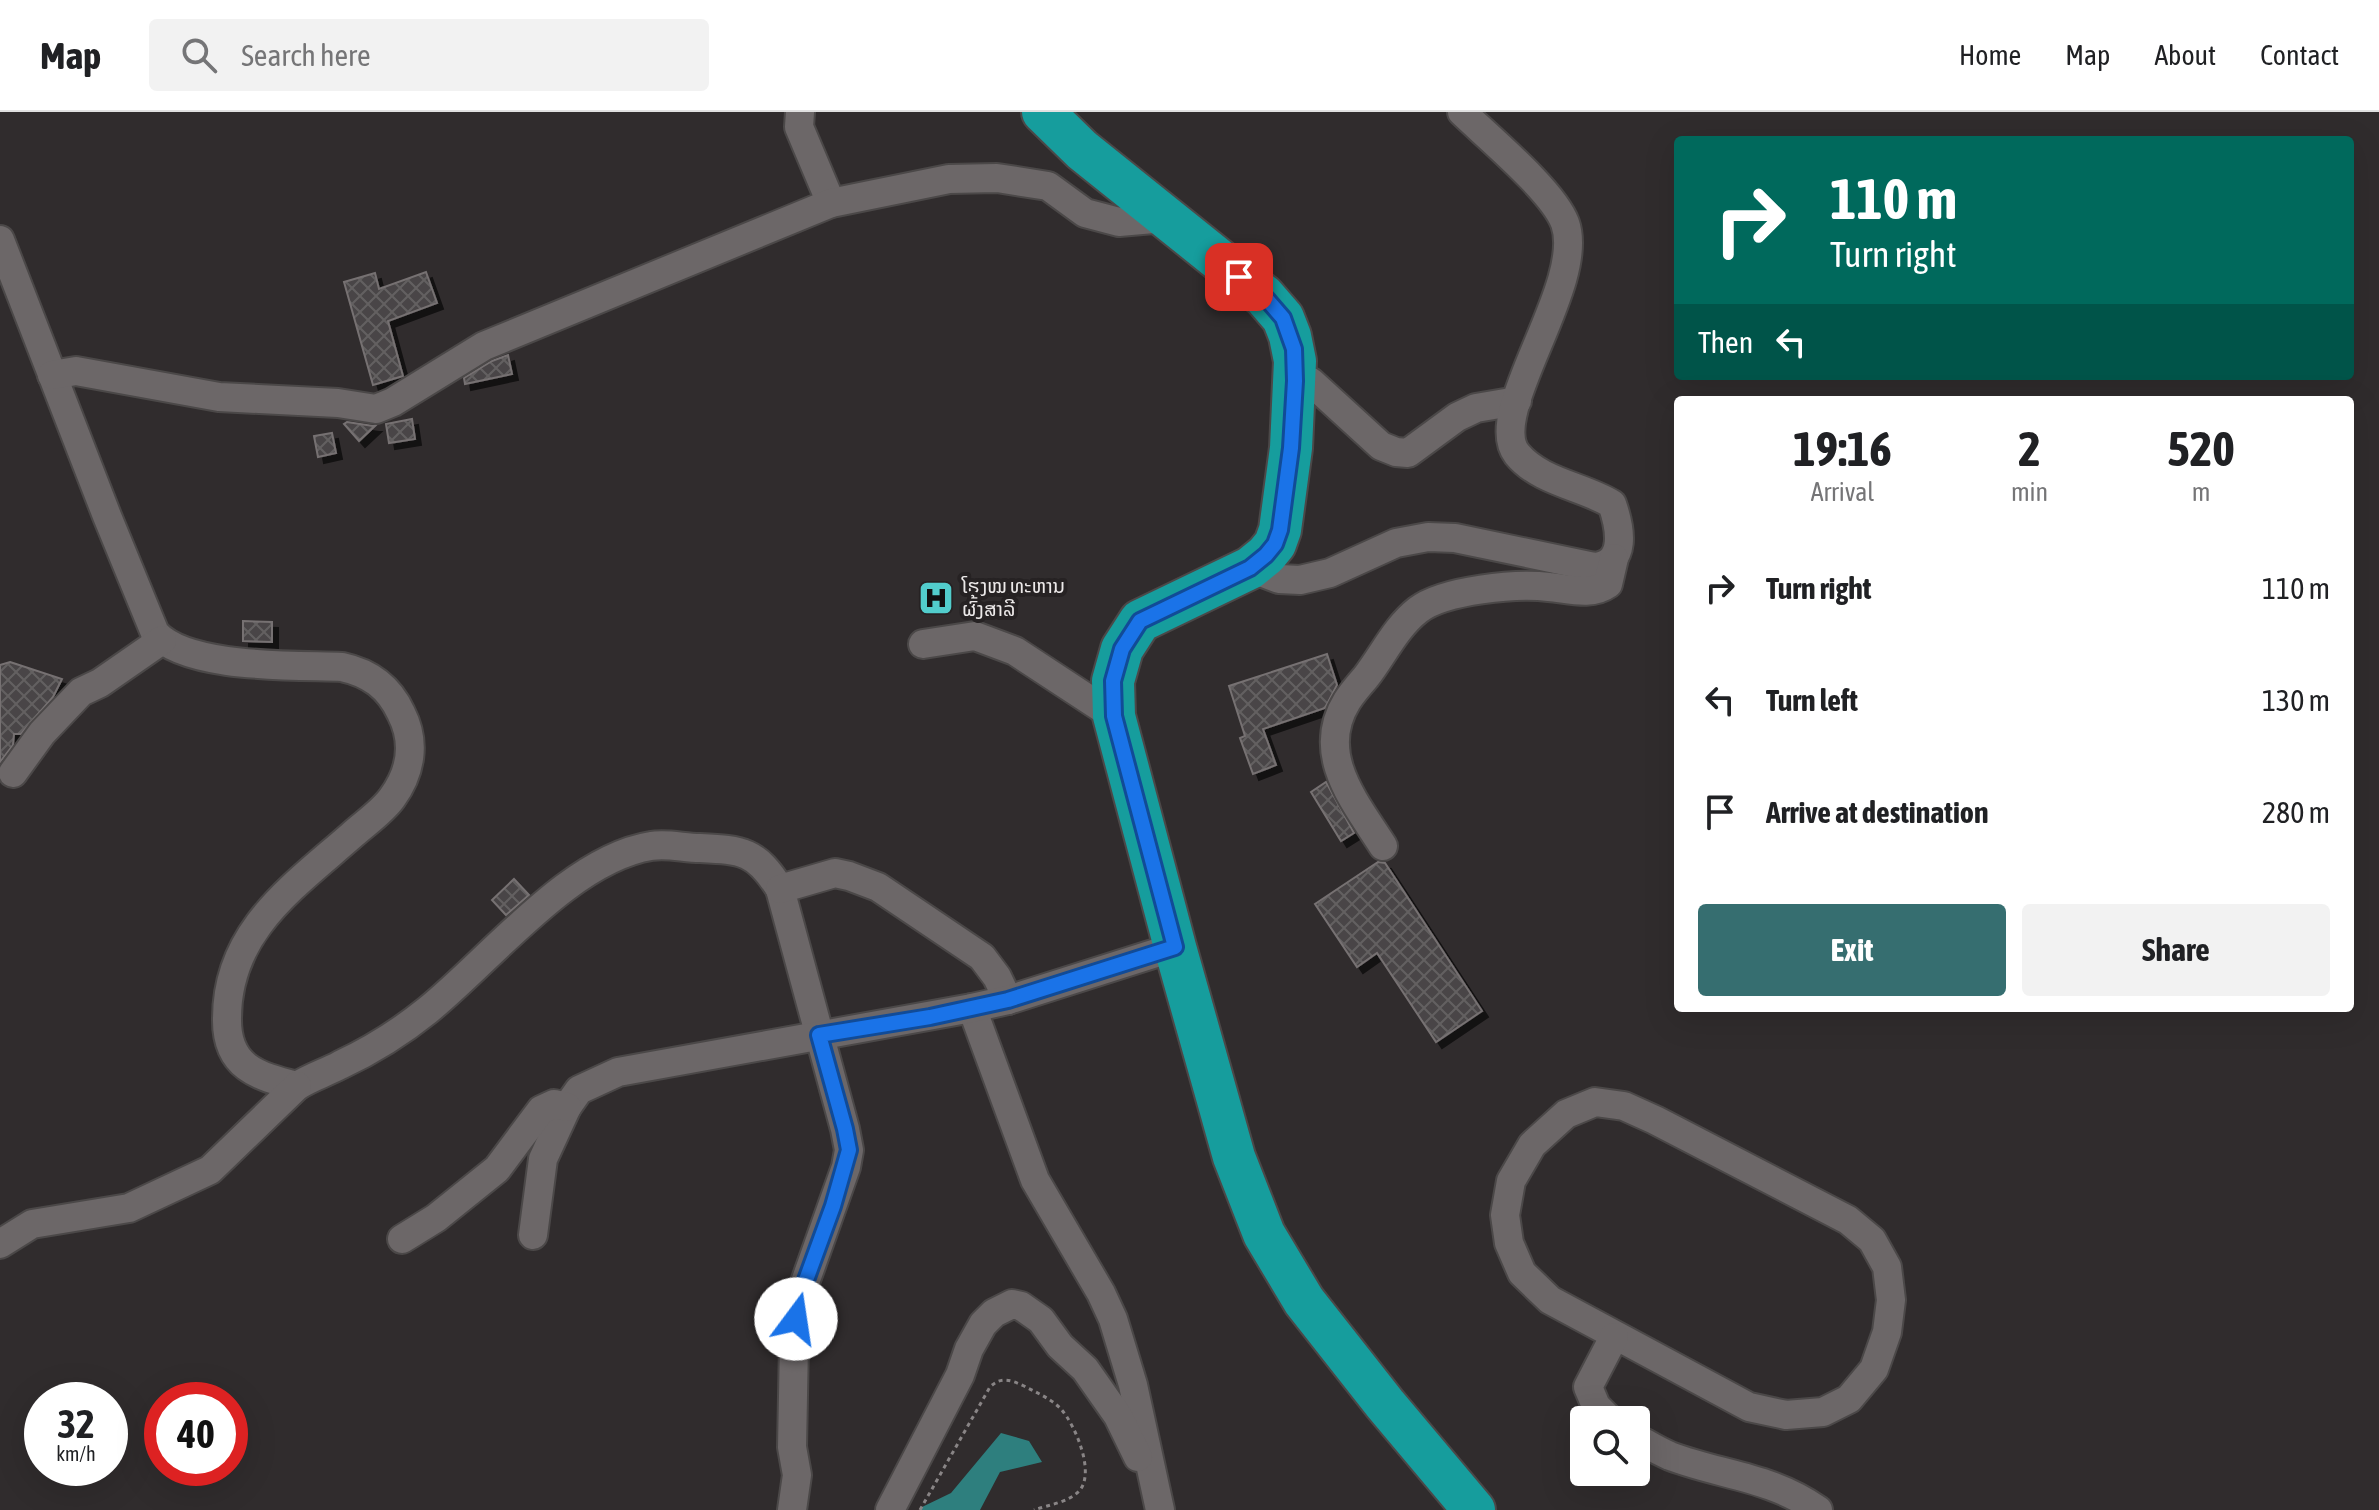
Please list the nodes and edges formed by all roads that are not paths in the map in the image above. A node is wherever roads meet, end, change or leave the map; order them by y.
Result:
1 (800, 112) edge
2 (1043, 112) edge
3 (1462, 112) edge
4 (831, 203) junction
5 (1165, 218) junction
6 (0, 240) edge
7 (52, 375) junction
8 (1295, 381) junction
9 (1517, 401) junction
10 (1614, 558) junction
11 (1250, 568) junction
12 (162, 640) junction
13 (923, 644) dead end
14 (1114, 716) junction
15 (13, 773) dead end
16 (1383, 846) dead end
17 (780, 889) junction
18 (1175, 947) junction
19 (1008, 1000) junction
20 (972, 1008) junction
21 (819, 1035) junction
22 (297, 1086) junction
23 (567, 1107) junction
24 (533, 1235) dead end
25 (402, 1239) dead end
26 (0, 1244) edge
27 (1614, 1337) junction
28 (1123, 1348) junction
29 (1085, 1369) junction
30 (1596, 1406) edge
31 (1650, 1446) edge
32 (1158, 1503) edge
33 (792, 1510) edge
34 (890, 1510) edge
35 (1474, 1510) edge
36 (1818, 1510) edge

1 - 4 street
2 - 5 highway
3 - 9 street
4 - 5 street
4 - 7 street
5 - 8 highway
6 - 7 street
7 - 12 street
8 - 9 street
8 - 11 highway
9 - 10 street
10 - 11 street
10 - 16 street
11 - 14 highway
12 - 15 street
12 - 22 street
13 - 14 street
14 - 18 highway
17 - 19 street
17 - 21 street
17 - 22 street
18 - 19 street
18 - 35 highway
19 - 20 street
20 - 21 street
20 - 28 street
21 - 23 street
21 - 33 street
22 - 26 street
23 - 24 street
23 - 25 street
27 - 27 street
27 - 30 street
28 - 29 street
28 - 32 street
29 - 32 street
29 - 34 street
31 - 36 street

